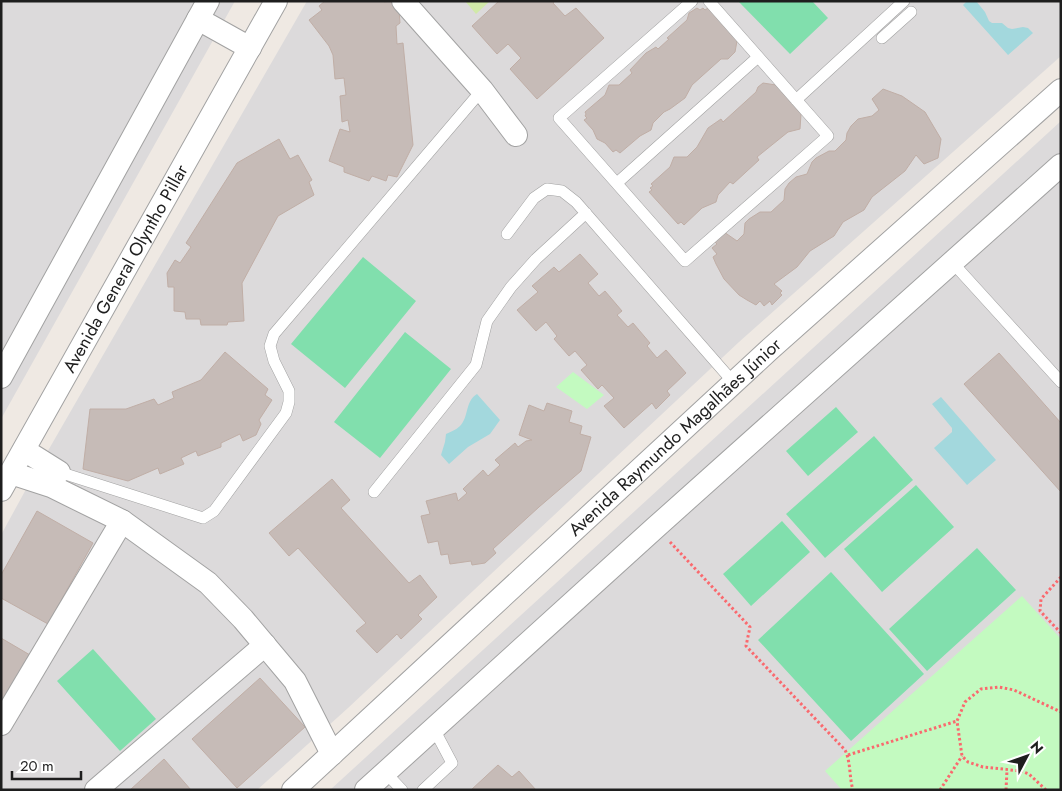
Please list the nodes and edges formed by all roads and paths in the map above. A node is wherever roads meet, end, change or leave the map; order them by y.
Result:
1 (276, 1) edge
2 (403, 1) edge
3 (692, 1) edge
4 (710, 1) edge
5 (904, 1) edge
6 (203, 10) edge
7 (910, 12) dead end
8 (882, 38) dead end
9 (250, 48) junction
10 (758, 57) junction
11 (482, 90) junction
12 (1061, 90) edge
13 (796, 100) junction
14 (516, 135) dead end
15 (1061, 166) edge
16 (617, 183) junction
17 (586, 213) junction
18 (507, 234) dead end
19 (952, 262) junction
20 (4, 363) edge
21 (1061, 382) edge
22 (734, 383) junction
23 (24, 450) junction
24 (59, 472) joint
25 (6, 482) edge
26 (374, 492) dead end
27 (122, 521) junction
28 (656, 527) junction
29 (1061, 576) edge
30 (1061, 633) edge
31 (265, 645) junction
32 (1061, 712) edge
33 (957, 721) junction
34 (1, 724) edge
35 (434, 729) junction
36 (332, 754) junction
37 (848, 755) junction
38 (962, 756) junction
39 (1007, 770) junction
40 (385, 772) junction
41 (96, 790) edge
42 (294, 790) edge
43 (366, 790) edge
44 (402, 790) edge
45 (423, 790) edge
46 (853, 790) edge
47 (940, 790) edge
48 (1006, 790) edge
49 (1046, 790) edge

1 - 9 street, Avenida General Olyntho Pillar
2 - 11 street
3 - 16 lane
4 - 10 lane
5 - 13 lane
6 - 9 street
6 - 20 street
7 - 8 lane
9 - 23 street, Avenida General Olyntho Pillar
10 - 13 lane
10 - 16 lane
11 - 14 street
11 - 24 lane
12 - 22 street, Avenida Raymundo Magalhães Júnior
13 - 16 lane
15 - 19 street
17 - 18 lane
17 - 22 lane
17 - 26 lane
19 - 21 lane
19 - 28 street
22 - 36 street, Avenida Raymundo Magalhães Júnior
23 - 24 street
23 - 25 street, Avenida General Olyntho Pillar
25 - 27 street
27 - 31 street
27 - 34 street
28 - 35 street
28 - 37 path
29 - 30 path
31 - 36 street
31 - 41 street
32 - 33 path
33 - 37 path
33 - 38 path
35 - 40 street
35 - 45 lane
36 - 42 street, Avenida Raymundo Magalhães Júnior
37 - 46 path
38 - 39 path
38 - 47 path
39 - 48 path
39 - 49 path
40 - 43 street
40 - 44 lane

